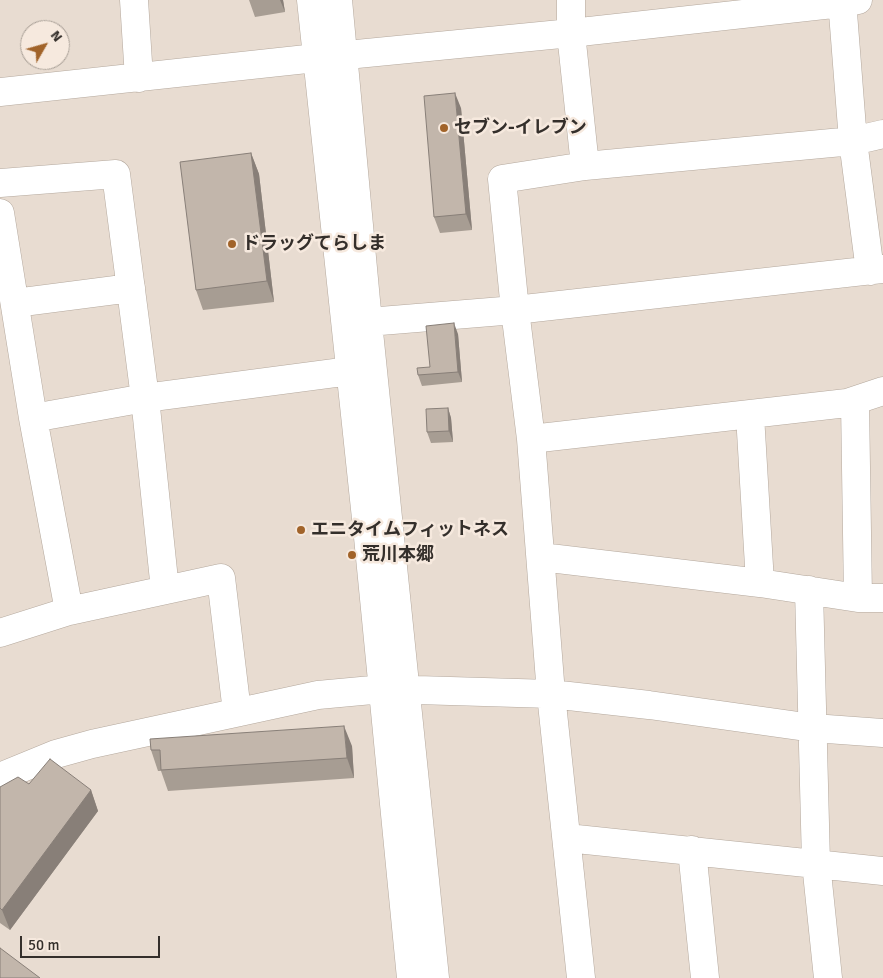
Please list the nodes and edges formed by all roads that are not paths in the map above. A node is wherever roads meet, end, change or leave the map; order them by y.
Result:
1 (134, 0) edge
2 (311, 0) edge
3 (338, 0) edge
4 (571, 0) edge
5 (847, 1) edge
6 (571, 33) junction
7 (344, 56) junction
8 (316, 58) junction
9 (139, 78) junction
10 (0, 92) edge
11 (883, 134) edge
12 (854, 141) junction
13 (585, 166) junction
14 (0, 183) edge
15 (1, 225) edge
16 (876, 270) edge
17 (131, 288) junction
18 (15, 303) junction
19 (514, 310) junction
20 (368, 322) junction
21 (350, 371) junction
22 (883, 391) edge
23 (145, 398) junction
24 (855, 402) junction
25 (750, 415) junction
26 (33, 418) junction
27 (531, 438) junction
28 (540, 557) junction
29 (760, 583) junction
30 (165, 590) junction
31 (809, 590) junction
32 (871, 598) edge
33 (69, 611) junction
34 (0, 633) edge
35 (395, 689) junction
36 (552, 694) junction
37 (238, 712) junction
38 (813, 728) junction
39 (883, 733) edge
40 (0, 776) edge
41 (567, 838) junction
42 (692, 850) junction
43 (816, 863) junction
44 (883, 870) edge
45 (411, 978) edge
46 (435, 978) edge
47 (581, 978) edge
48 (705, 978) edge
49 (828, 978) edge

1 - 9 street
2 - 8 street
3 - 7 street
4 - 6 street
5 - 6 street
5 - 12 street
6 - 7 street
6 - 13 street
7 - 8 street
7 - 20 street
8 - 9 street
8 - 21 street
9 - 10 street
11 - 12 street
12 - 13 street
12 - 16 street
13 - 19 street
14 - 17 street
15 - 18 street
16 - 19 street
17 - 18 street
17 - 23 street
18 - 26 street
19 - 20 street
19 - 27 street
20 - 35 street
21 - 23 street
21 - 35 street
22 - 24 street
23 - 26 street
23 - 30 street
24 - 25 street
24 - 32 street
25 - 27 street
25 - 29 street
26 - 33 street
27 - 28 street
28 - 29 street
28 - 36 street
29 - 31 street
30 - 33 street
30 - 37 street
31 - 32 street
31 - 38 street
33 - 34 street
35 - 36 street
35 - 37 street
35 - 45 street
35 - 46 street
36 - 38 street
36 - 41 street
37 - 40 street
38 - 39 street
38 - 43 street
41 - 42 street
41 - 47 street
42 - 43 street
42 - 48 street
43 - 44 street
43 - 49 street

